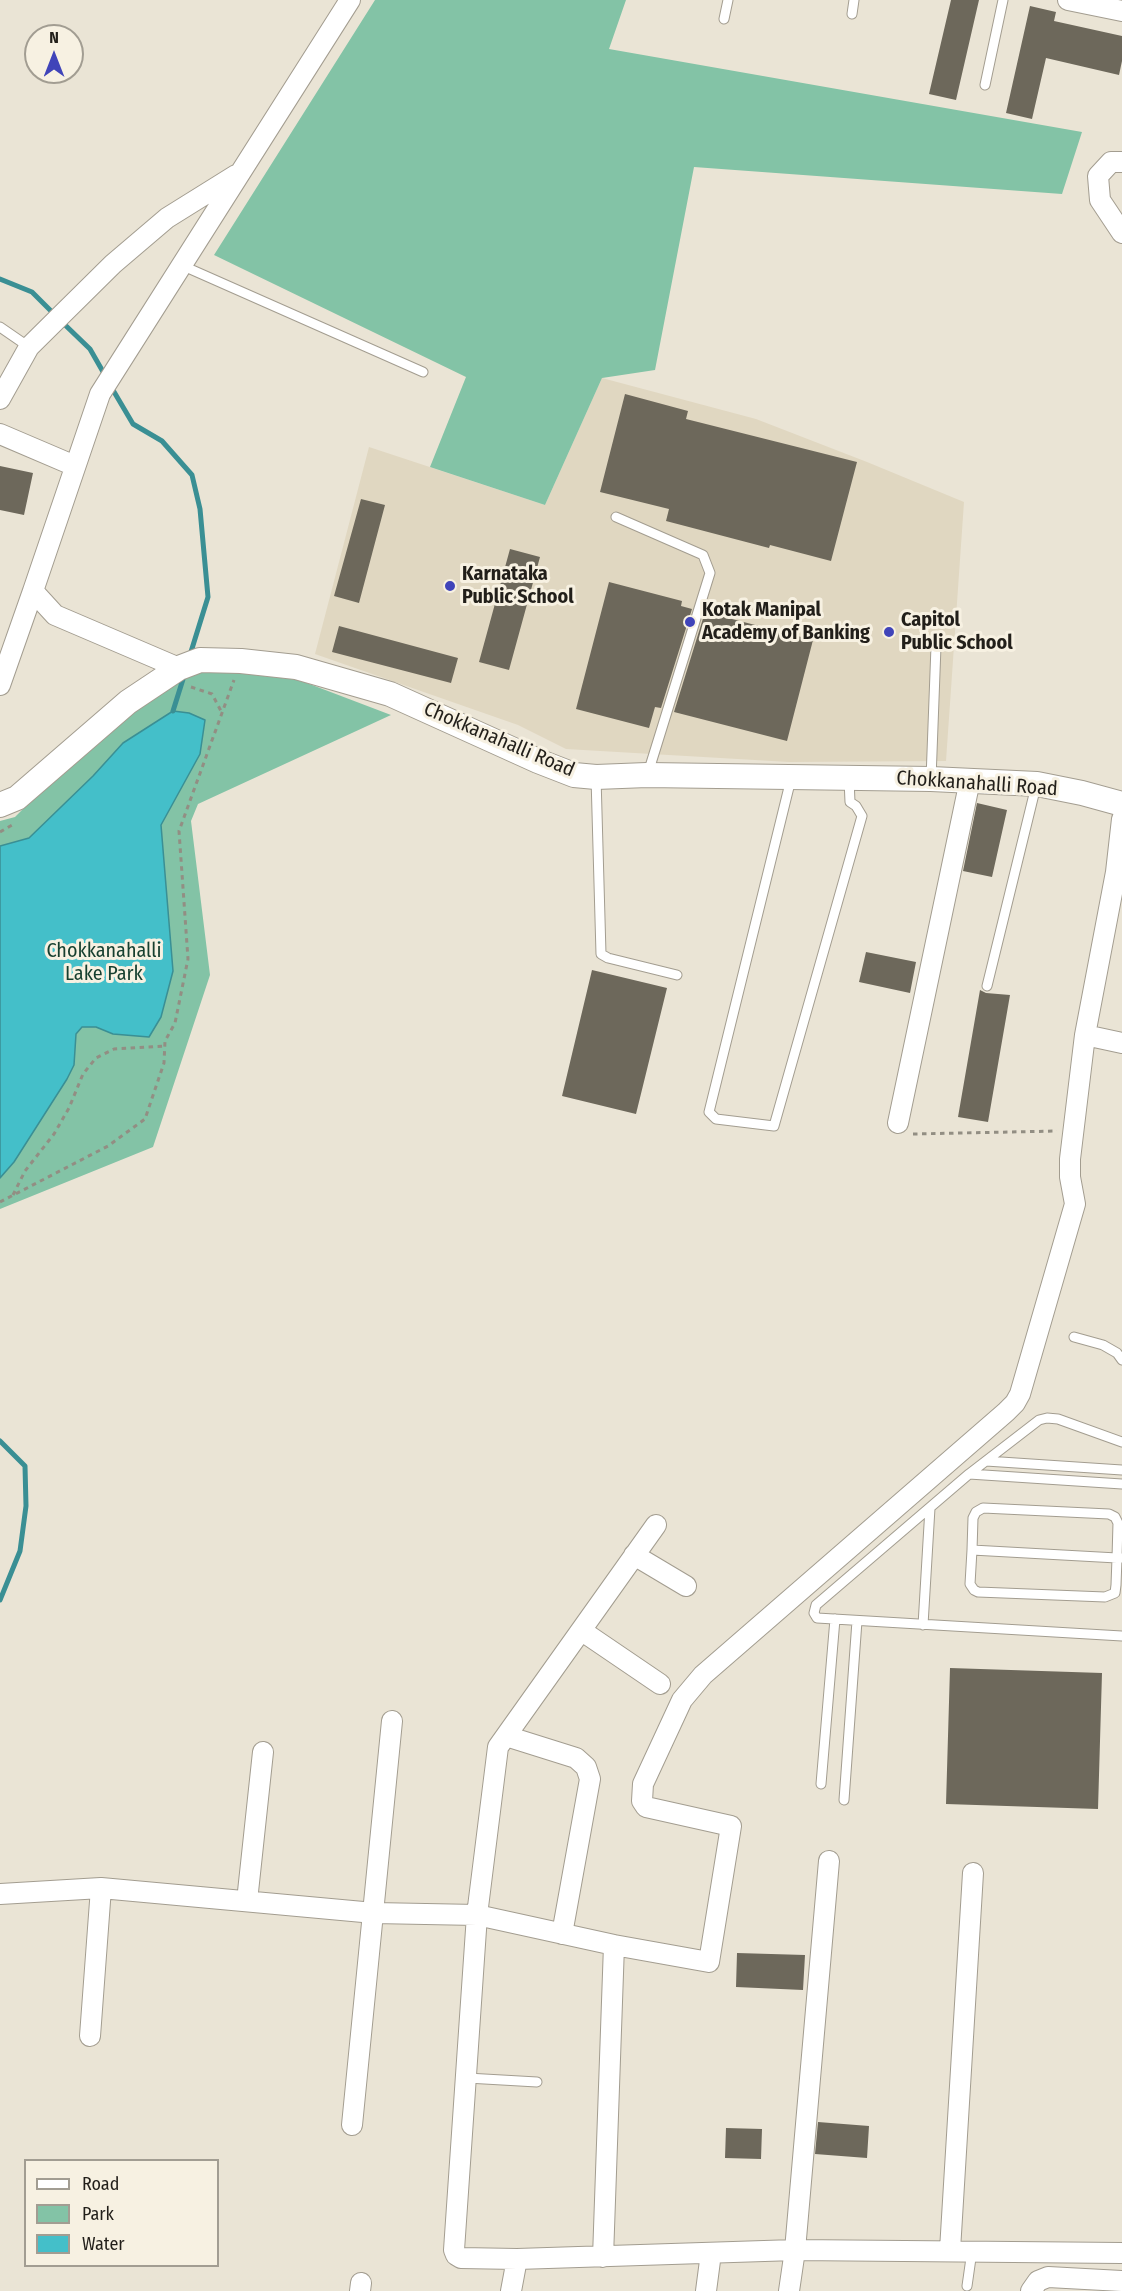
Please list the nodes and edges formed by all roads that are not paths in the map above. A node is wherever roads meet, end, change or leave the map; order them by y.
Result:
1 (350, 0) edge
2 (728, 0) edge
3 (854, 0) edge
4 (1003, 0) edge
5 (1068, 0) edge
6 (1122, 11) edge
7 (852, 14) dead end
8 (724, 19) dead end
9 (985, 85) dead end
10 (1122, 162) edge
11 (241, 172) junction
12 (1122, 233) edge
13 (181, 265) junction
14 (0, 327) edge
15 (29, 347) junction
16 (423, 372) dead end
17 (0, 399) edge
18 (0, 434) edge
19 (75, 466) junction
20 (616, 517) dead end
21 (33, 591) junction
22 (936, 646) dead end
23 (189, 672) junction
24 (0, 685) edge
25 (647, 775) junction
26 (596, 777) junction
27 (792, 777) junction
28 (849, 778) junction
29 (931, 779) junction
30 (970, 780) junction
31 (1037, 783) junction
32 (1122, 804) edge
33 (0, 805) edge
34 (1122, 819) edge
35 (1119, 876) edge
36 (677, 975) dead end
37 (987, 986) dead end
38 (1085, 1035) junction
39 (1122, 1043) edge
40 (906, 1129) road end
41 (1074, 1337) dead end
42 (1122, 1360) edge
43 (1122, 1442) edge
44 (986, 1461) junction
45 (1122, 1470) edge
46 (969, 1474) junction
47 (1122, 1484) edge
48 (930, 1508) junction
49 (656, 1525) dead end
50 (972, 1550) junction
51 (634, 1555) junction
52 (1119, 1558) edge
53 (686, 1586) dead end
54 (835, 1619) junction
55 (857, 1621) junction
56 (923, 1625) junction
57 (582, 1631) junction
58 (1122, 1636) edge
59 (660, 1684) dead end
60 (392, 1721) dead end
61 (506, 1736) junction
62 (263, 1752) dead end
63 (821, 1784) dead end
64 (844, 1800) dead end
65 (829, 1861) dead end
66 (973, 1873) dead end
67 (101, 1888) junction
68 (0, 1894) edge
69 (247, 1901) junction
70 (374, 1913) junction
71 (477, 1915) junction
72 (562, 1934) junction
73 (614, 1945) junction
74 (90, 2036) dead end
75 (467, 2078) junction
76 (537, 2082) dead end
77 (352, 2125) dead end
78 (795, 2250) junction
79 (950, 2250) junction
80 (972, 2251) junction
81 (711, 2253) junction
82 (1122, 2253) edge
83 (603, 2257) junction
84 (517, 2259) junction
85 (1121, 2284) edge
86 (967, 2286) dead end
87 (511, 2291) edge
88 (706, 2291) edge
89 (789, 2291) edge
90 (1031, 2291) edge

1 - 11 street
2 - 8 lane
3 - 7 lane
4 - 9 lane
5 - 6 street
10 - 12 street
11 - 13 street
11 - 15 street
13 - 16 lane
13 - 19 street
14 - 15 lane
15 - 17 street
18 - 19 street
19 - 21 street
20 - 25 lane
21 - 23 street
21 - 24 street
22 - 29 lane
23 - 26 street, Chokkanahalli Road
23 - 33 street
25 - 26 street, Chokkanahalli Road
25 - 27 street, Chokkanahalli Road
26 - 36 lane
27 - 28 street, Chokkanahalli Road
27 - 28 lane
28 - 29 street, Chokkanahalli Road
29 - 30 street, Chokkanahalli Road
30 - 31 street, Chokkanahalli Road
30 - 40 street
31 - 32 street, Chokkanahalli Road
31 - 37 lane
34 - 35 street
35 - 38 street
38 - 39 street
38 - 73 street
41 - 42 lane
43 - 44 lane
44 - 45 lane
44 - 46 lane
46 - 47 lane
46 - 48 lane
48 - 54 lane
48 - 56 lane
49 - 51 street
50 - 52 lane
50 - 52 lane
50 - 52 lane
51 - 53 street
51 - 57 street
54 - 55 lane
54 - 63 lane
55 - 56 lane
55 - 64 lane
56 - 58 lane
57 - 59 street
57 - 61 street
60 - 70 street
61 - 71 street
61 - 72 street
62 - 69 street
65 - 78 street
66 - 79 street
67 - 68 street
67 - 69 street
67 - 74 street
69 - 70 street
70 - 71 street
70 - 77 street
71 - 72 street
71 - 75 street
72 - 73 street
73 - 83 street
75 - 76 lane
75 - 84 street
78 - 79 street
78 - 81 street
78 - 89 street
79 - 80 street
80 - 82 street
80 - 86 lane
81 - 83 street
81 - 88 street
83 - 84 street
84 - 87 street
85 - 90 street

